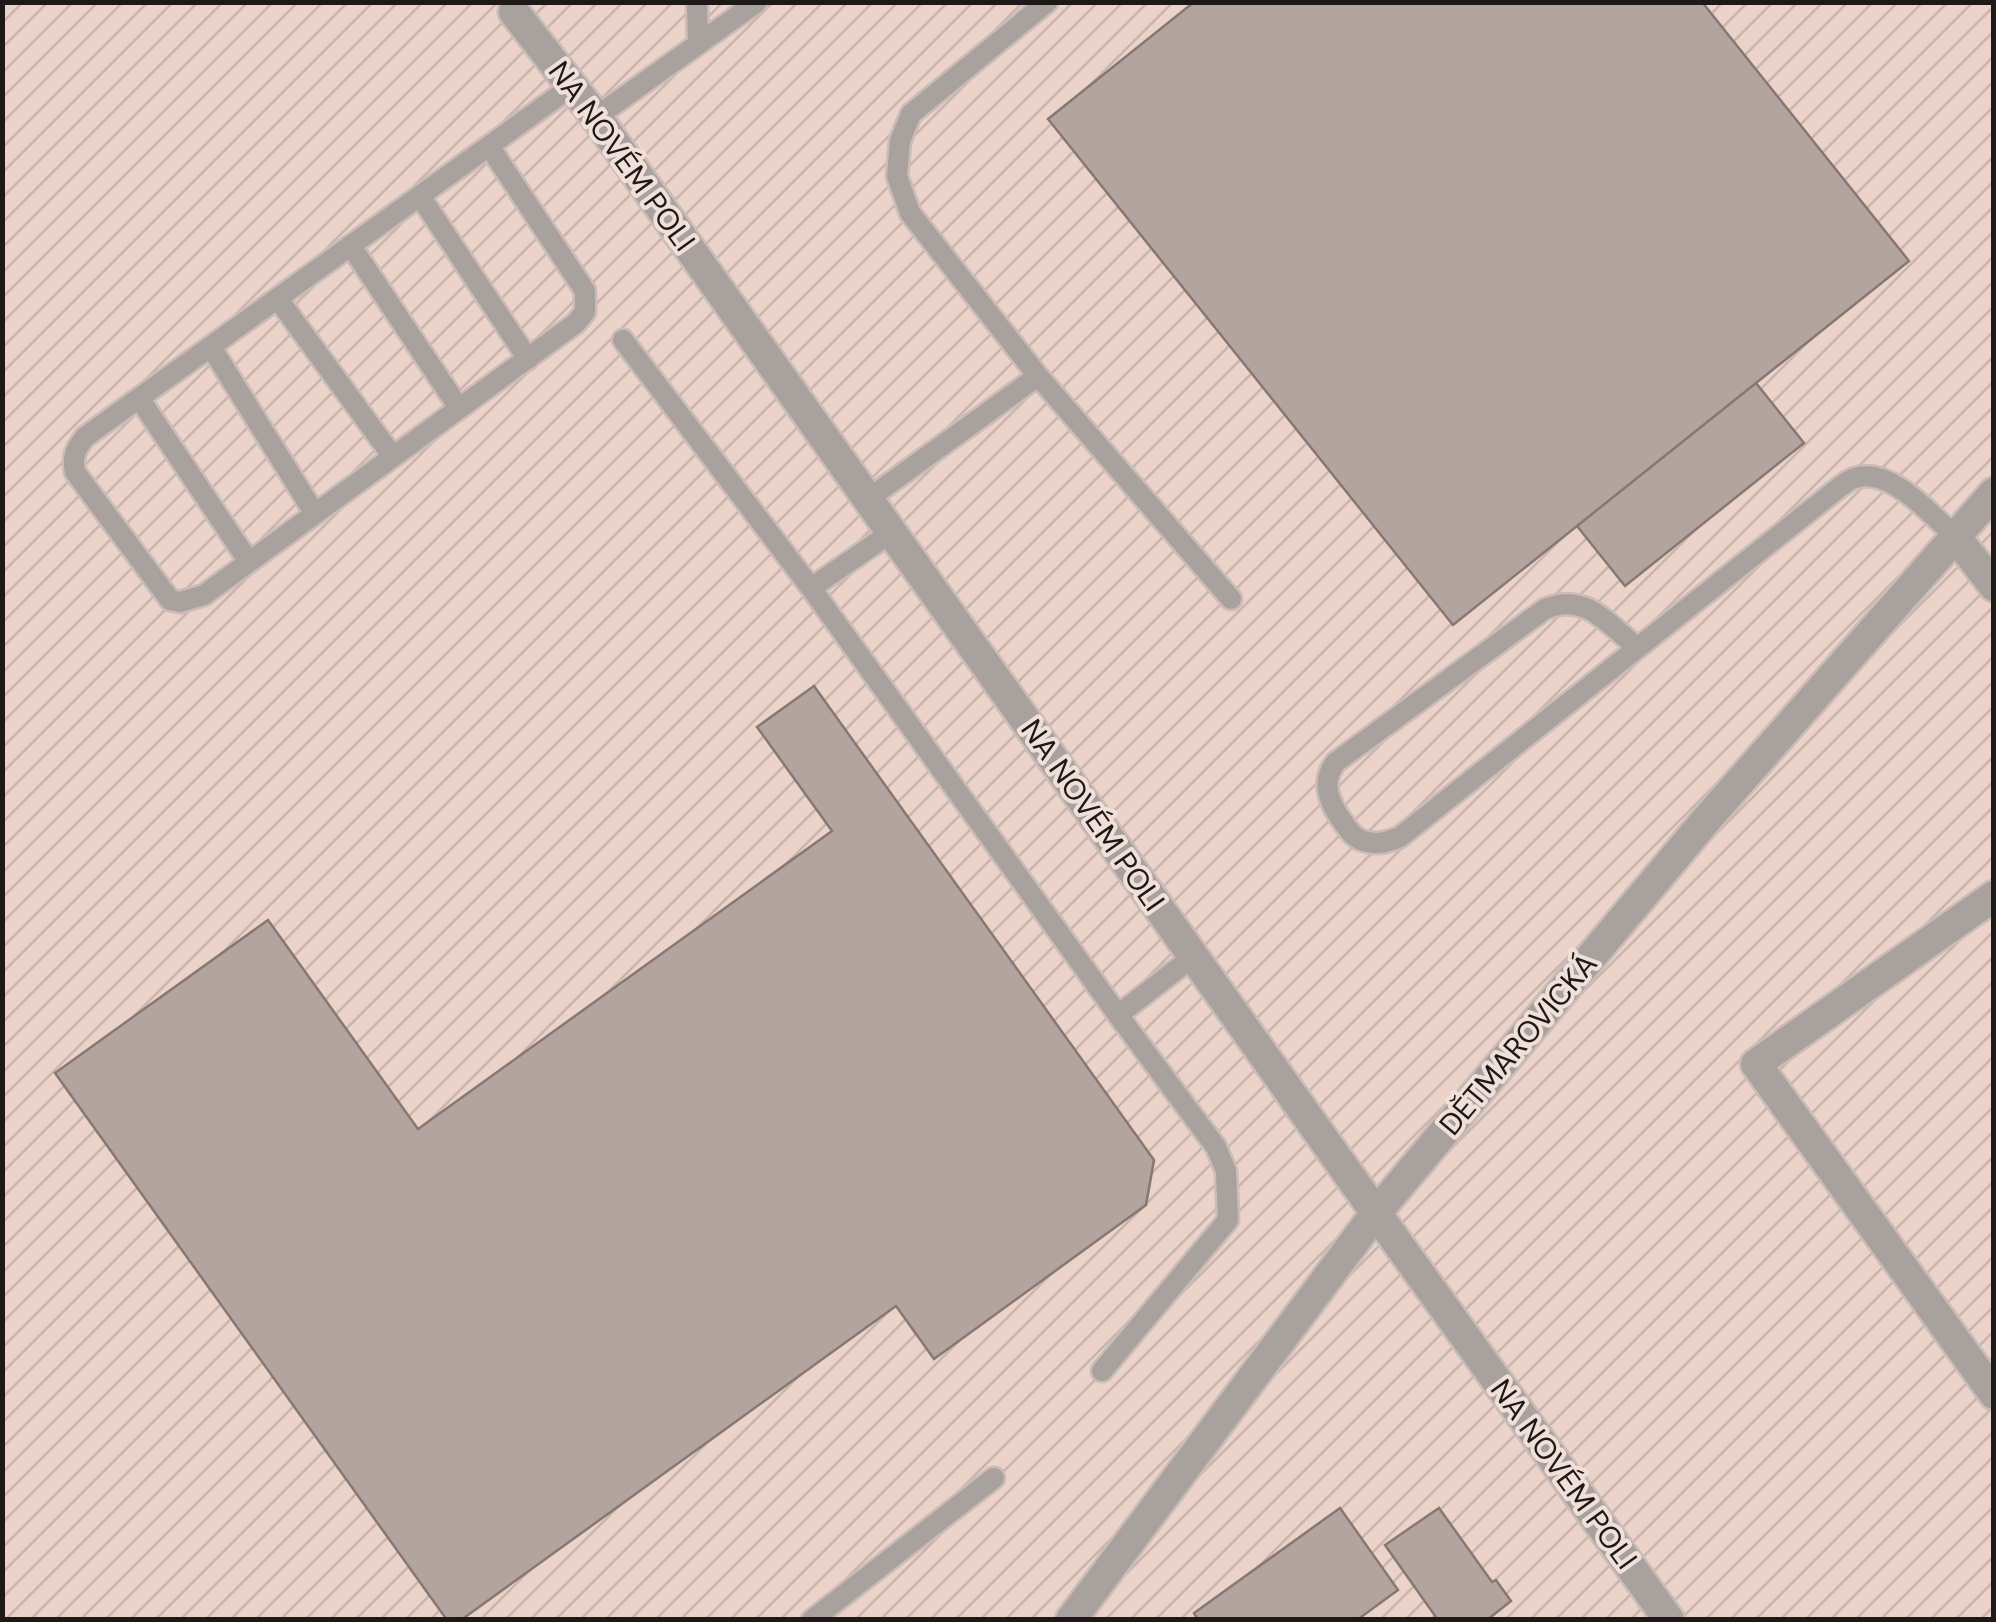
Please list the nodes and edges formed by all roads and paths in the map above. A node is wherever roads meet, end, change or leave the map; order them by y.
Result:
1 (697, 2) edge
2 (757, 2) edge
3 (1047, 2) edge
4 (514, 12) dead end
5 (698, 44) junction
6 (572, 86) junction
7 (596, 117) junction
8 (489, 146) junction
9 (420, 196) junction
10 (351, 246) junction
11 (278, 298) junction
12 (623, 340) dead end
13 (211, 346) junction
14 (528, 359) junction
15 (1038, 376) junction
16 (139, 398) junction
17 (460, 408) junction
18 (393, 457) junction
19 (1994, 493) edge
20 (868, 499) junction
21 (315, 514) junction
22 (892, 532) junction
23 (1955, 536) junction
24 (249, 562) junction
25 (1994, 586) edge
26 (812, 588) junction
27 (1231, 598) dead end
28 (1636, 647) junction
29 (1994, 896) edge
30 (1194, 956) junction
31 (1118, 1015) junction
32 (1376, 1213) junction
33 (1102, 1371) dead end
34 (1994, 1394) edge
35 (994, 1478) dead end
36 (812, 1620) edge
37 (1070, 1620) edge
38 (1669, 1620) edge

1 - 5 lane
2 - 5 lane
3 - 15 lane
4 - 6 street, NA NOVÉM POLI
5 - 7 lane
6 - 7 street, NA NOVÉM POLI
6 - 8 lane
7 - 20 street, NA NOVÉM POLI
8 - 9 lane
8 - 14 lane
9 - 10 lane
9 - 14 lane
10 - 11 lane
10 - 17 lane
11 - 13 lane
11 - 18 lane
12 - 26 lane
13 - 16 lane
13 - 21 lane
14 - 17 lane
15 - 20 lane
15 - 27 lane
16 - 24 lane
16 - 24 lane
17 - 18 lane
18 - 21 lane
19 - 23 street, DĚTMAROVICKÁ
20 - 22 street, NA NOVÉM POLI
21 - 24 lane
22 - 26 lane
22 - 30 street, NA NOVÉM POLI
23 - 25 street
23 - 28 lane
23 - 32 street, DĚTMAROVICKÁ
26 - 31 lane
28 - 28 lane
29 - 34 street
30 - 31 lane
30 - 32 street, NA NOVÉM POLI
31 - 33 lane
32 - 37 street, DĚTMAROVICKÁ
32 - 38 street, NA NOVÉM POLI
35 - 36 lane

